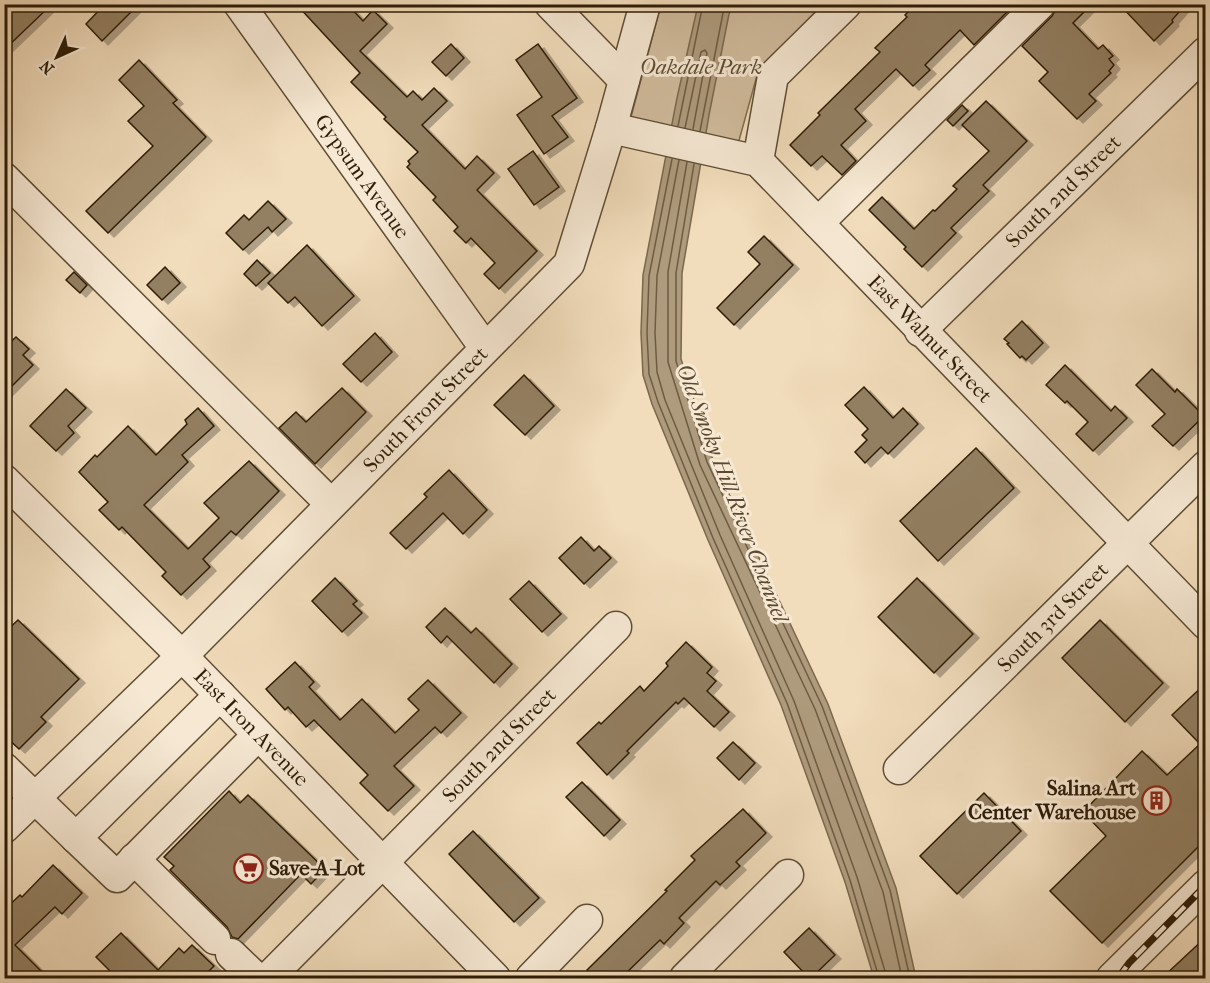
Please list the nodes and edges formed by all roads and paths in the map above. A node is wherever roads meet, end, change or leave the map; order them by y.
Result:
1 (239, 4) edge
2 (550, 4) edge
3 (645, 4) edge
4 (846, 4) edge
5 (1040, 4) edge
6 (1206, 52) edge
7 (624, 80) junction
8 (623, 131) junction
9 (758, 161) junction
10 (4, 178) edge
11 (818, 223) junction
12 (920, 331) junction
13 (485, 348) junction
14 (1206, 466) edge
15 (4, 480) edge
16 (331, 504) junction
17 (1127, 544) junction
18 (1206, 624) edge
19 (616, 627) dead end
20 (182, 656) junction
21 (220, 695) junction
22 (258, 735) junction
23 (4, 768) edge
24 (899, 770) dead end
25 (35, 798) junction
26 (4, 828) edge
27 (76, 838) junction
28 (134, 859) junction
29 (381, 862) junction
30 (788, 875) dead end
31 (1206, 885) edge
32 (587, 920) dead end
33 (256, 978) edge
34 (268, 978) edge
35 (495, 978) edge
36 (531, 978) edge
37 (685, 978) edge
38 (1113, 978) edge

1 - 13 street, Gypsum Avenue
2 - 7 street
3 - 7 street, South Front Street
4 - 9 street
5 - 11 street
6 - 12 street, South 2nd Street
7 - 8 street, South Front Street
8 - 9 street
8 - 13 street, South Front Street
9 - 11 street, East Walnut Street
10 - 16 street
11 - 12 street, East Walnut Street
12 - 17 street, East Walnut Street
13 - 16 street, South Front Street
14 - 17 street, South 3rd Street
15 - 20 street, East Iron Avenue
16 - 20 street, South Front Street
17 - 18 street, East Walnut Street
17 - 24 street, South 3rd Street
19 - 29 street, South 2nd Street
20 - 21 street, East Iron Avenue
20 - 25 street, South Front Street
21 - 22 street, East Iron Avenue
21 - 27 street
22 - 28 street
22 - 29 street, East Iron Avenue
23 - 25 street
25 - 26 street, South Front Street
25 - 27 street
27 - 28 street
28 - 33 street
29 - 34 street, South 2nd Street
29 - 35 street, East Iron Avenue
30 - 37 street
31 - 38 street
32 - 36 street

